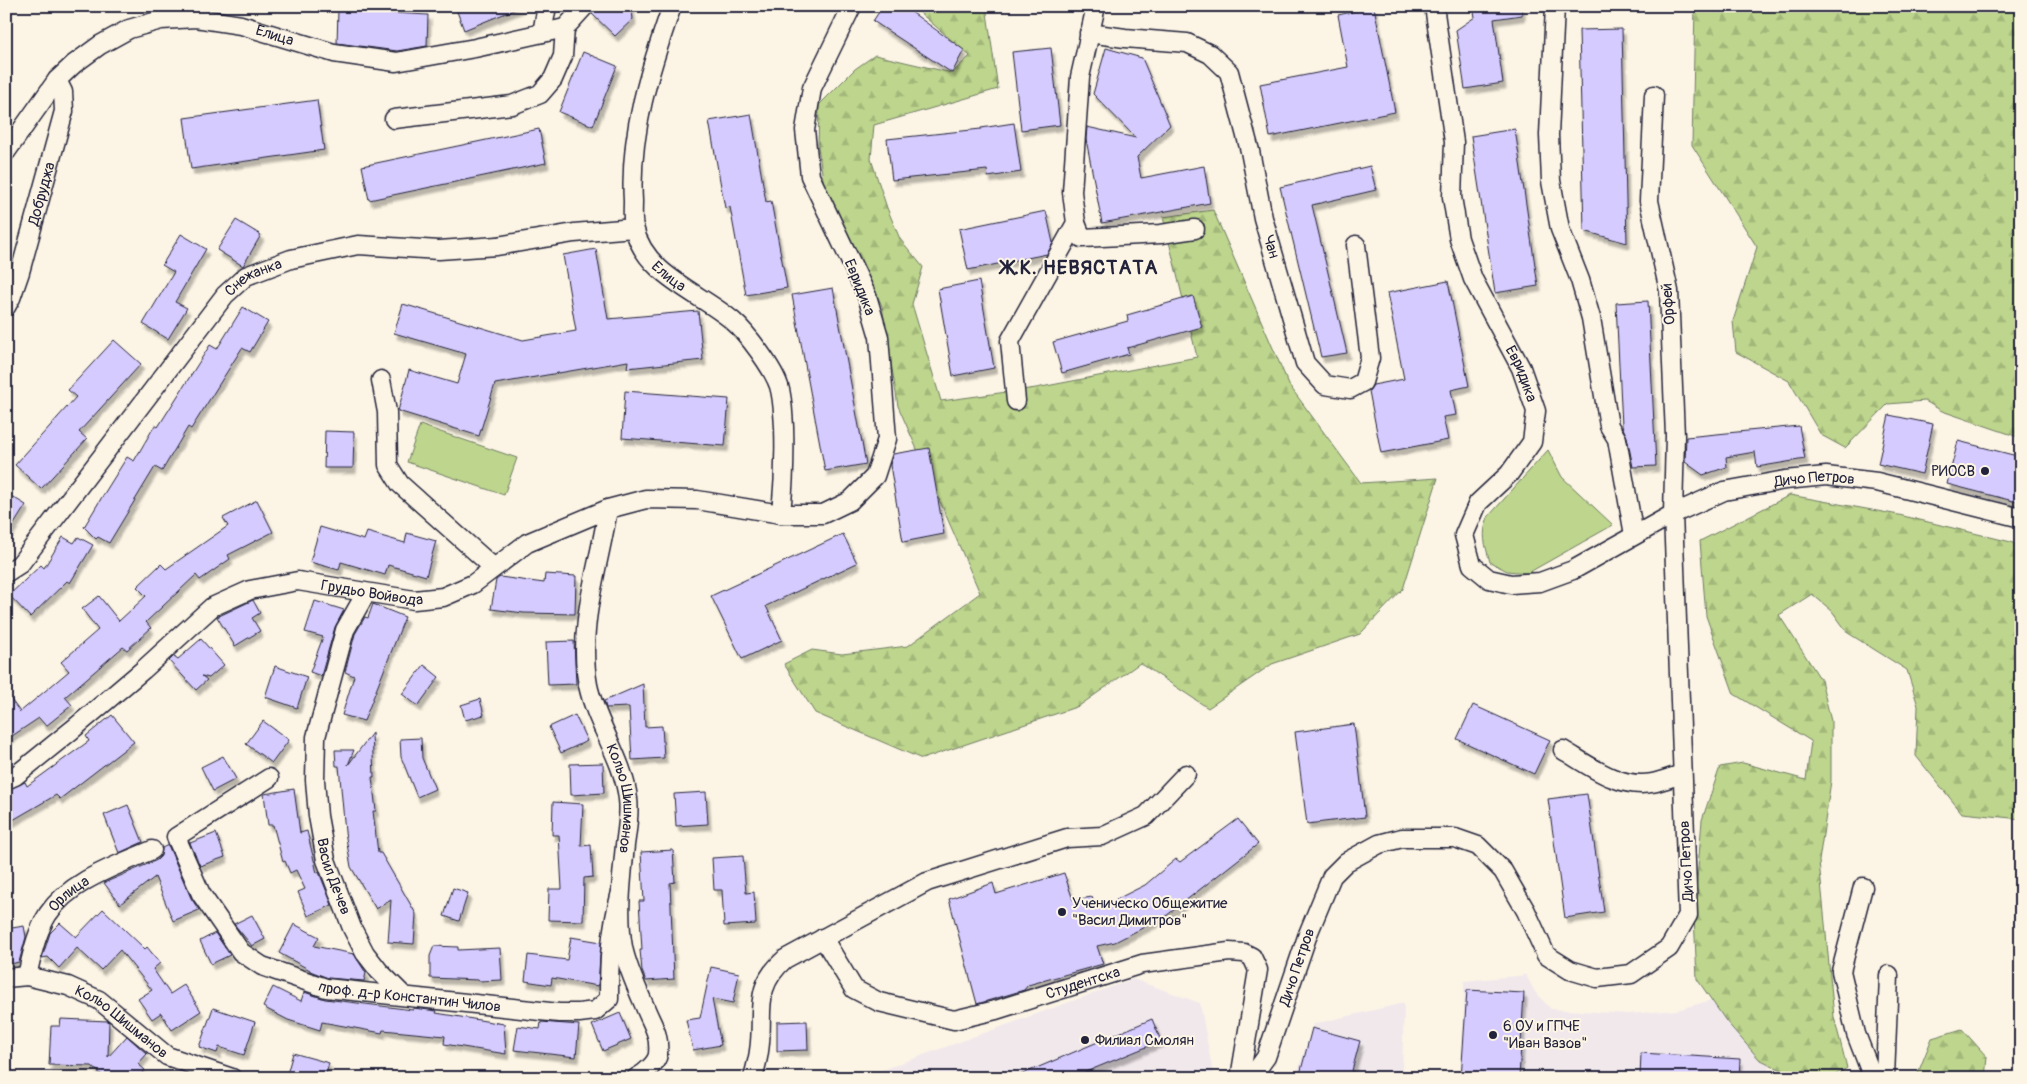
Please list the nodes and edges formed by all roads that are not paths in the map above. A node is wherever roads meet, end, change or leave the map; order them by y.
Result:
1 (547, 6) edge
2 (585, 6) edge
3 (672, 6) edge
4 (852, 6) edge
5 (1096, 6) edge
6 (1434, 6) edge
7 (1554, 6) edge
8 (564, 28) junction
9 (1089, 32) junction
10 (542, 33) junction
11 (57, 80) junction
12 (1654, 95) dead end
13 (394, 119) dead end
14 (6, 152) edge
15 (1076, 223) junction
16 (634, 228) junction
17 (1195, 229) dead end
18 (1356, 245) dead end
19 (6, 307) edge
20 (381, 380) dead end
21 (1016, 401) dead end
22 (608, 509) junction
23 (781, 514) junction
24 (1673, 514) junction
25 (2021, 518) edge
26 (1634, 535) junction
27 (493, 567) junction
28 (6, 573) edge
29 (366, 593) junction
30 (1563, 750) dead end
31 (1186, 774) dead end
32 (1682, 774) junction
33 (269, 778) dead end
34 (6, 780) edge
35 (152, 850) dead end
36 (1863, 887) dead end
37 (620, 896) junction
38 (823, 938) junction
39 (1889, 975) dead end
40 (27, 976) junction
41 (6, 978) edge
42 (404, 996) junction
43 (232, 1078) edge
44 (636, 1078) edge
45 (753, 1078) edge
46 (1240, 1078) edge
47 (1251, 1078) edge
48 (1873, 1078) edge
49 (1885, 1078) edge

1 - 10 street
2 - 8 street
3 - 16 street, Елица
4 - 23 street, Евридика
5 - 9 street
6 - 26 street, Евридика
7 - 26 street
8 - 10 street, Елица
8 - 13 street
9 - 15 street
9 - 18 street, Чан
10 - 11 street, Елица
11 - 14 street, Елица
11 - 19 street, Добруджа
12 - 24 street, Орфей
15 - 17 street
15 - 21 street
16 - 23 street, Елица
16 - 28 street, Снежанка
20 - 27 street
22 - 23 street, Грудьо Войвода
22 - 27 street, Грудьо Войвода
22 - 37 street, Кольо Шишманов
24 - 25 street, Дичо Петров
24 - 26 street, Евридика
24 - 32 street, Дичо Петров
27 - 29 street, Грудьо Войвода
29 - 34 street, Грудьо Войвода
29 - 42 street, Васил Дечев
30 - 32 street
31 - 38 street
32 - 47 street, Дичо Петров
33 - 42 street, проф. д-р Константин Чилов
35 - 40 street, Орлица
36 - 48 street
37 - 42 street, проф. д-р Константин Чилов
37 - 44 street, Кольо Шишманов
38 - 45 street
38 - 46 street, Студентска
39 - 49 street
40 - 41 street, Кольо Шишманов
40 - 43 street, Кольо Шишманов

